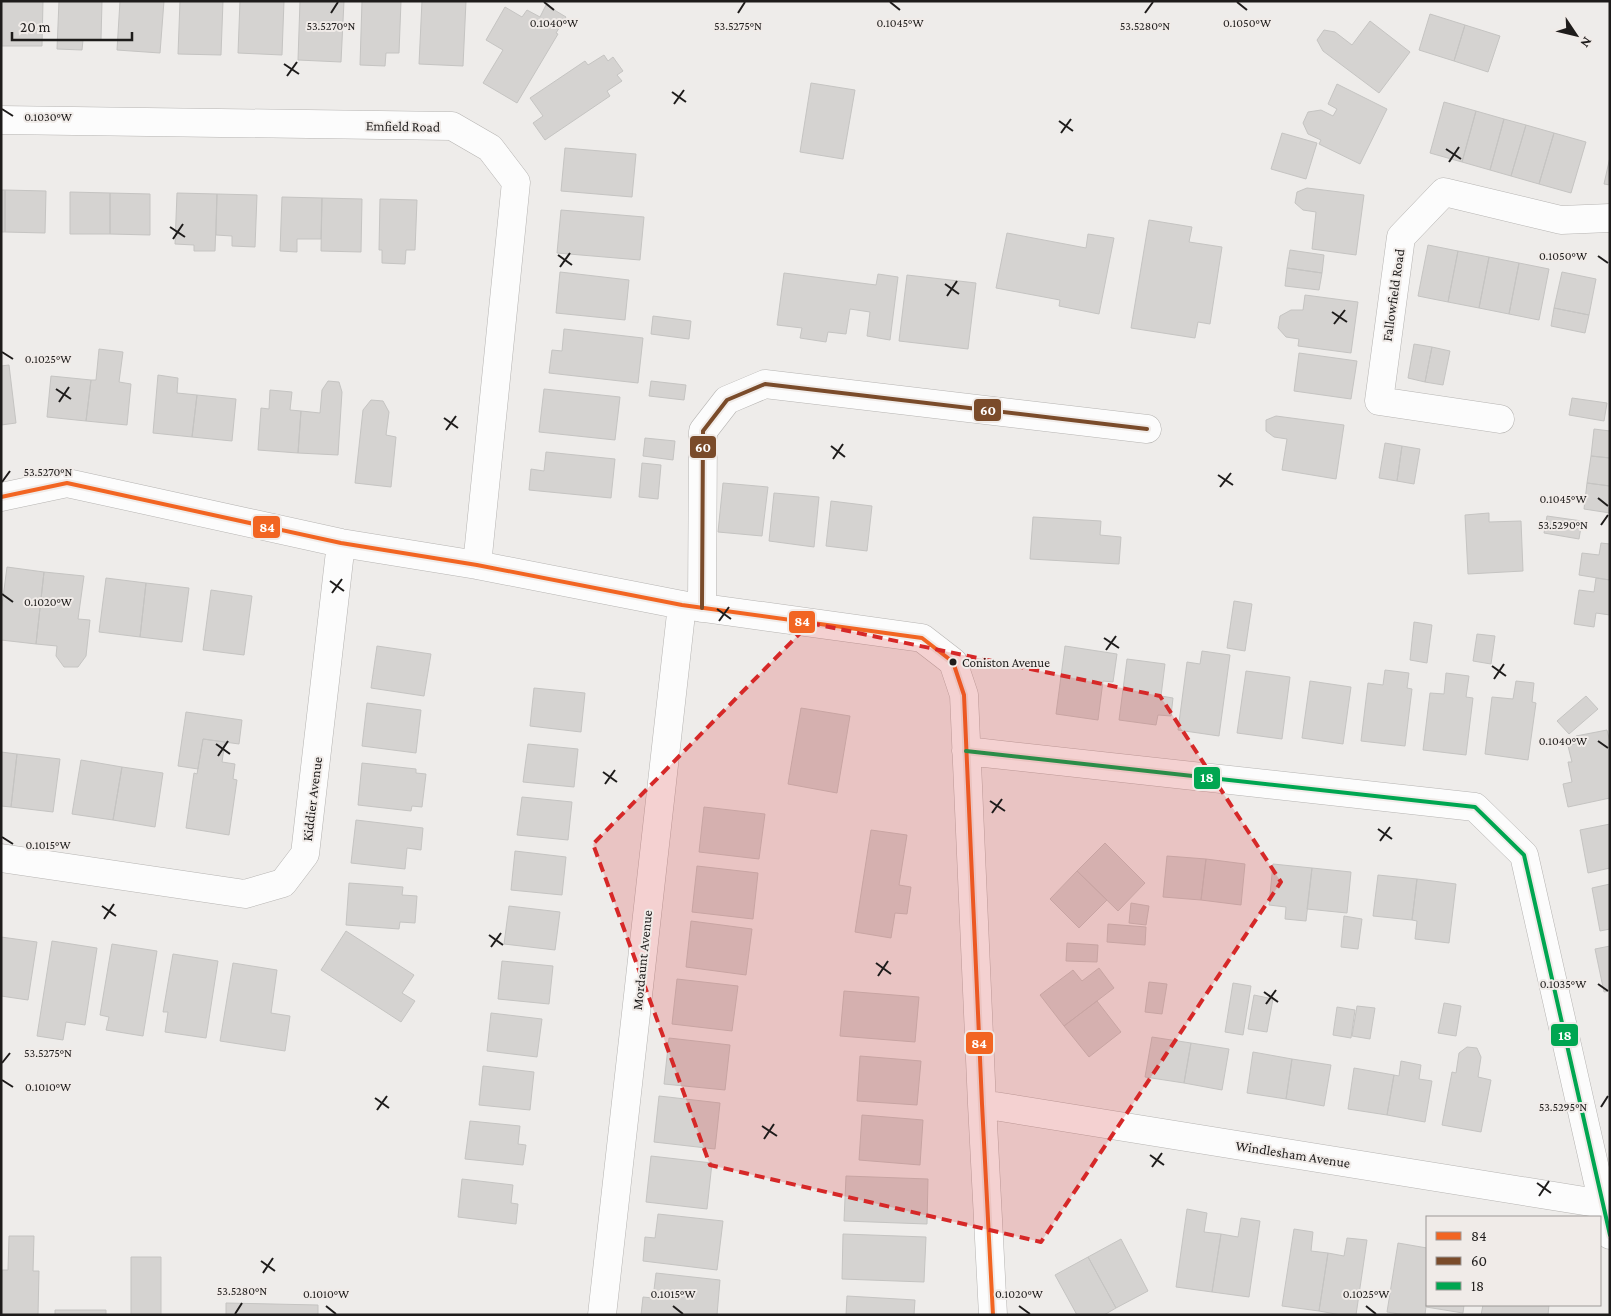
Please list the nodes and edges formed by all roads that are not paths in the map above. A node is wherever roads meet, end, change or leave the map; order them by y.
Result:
1 (1, 120) edge
2 (1610, 218) edge
3 (1500, 419) dead end
4 (1147, 429) dead end
5 (1, 497) edge
6 (341, 543) junction
7 (478, 565) junction
8 (692, 606) junction
9 (966, 751) junction
10 (1, 858) edge
11 (982, 1104) junction
12 (1603, 1204) junction
13 (1610, 1235) edge
14 (602, 1315) edge
15 (993, 1315) edge

1 - 7 street, Emfield Road
2 - 3 street, Fallowfield Road
4 - 8 street, Mordaunt Avenue
5 - 6 street
6 - 7 street
6 - 10 street, Kiddier Avenue
7 - 8 street
8 - 9 street
8 - 14 street, Mordaunt Avenue
9 - 11 street
9 - 12 street
11 - 12 street, Windlesham Avenue
11 - 15 street
12 - 13 street

